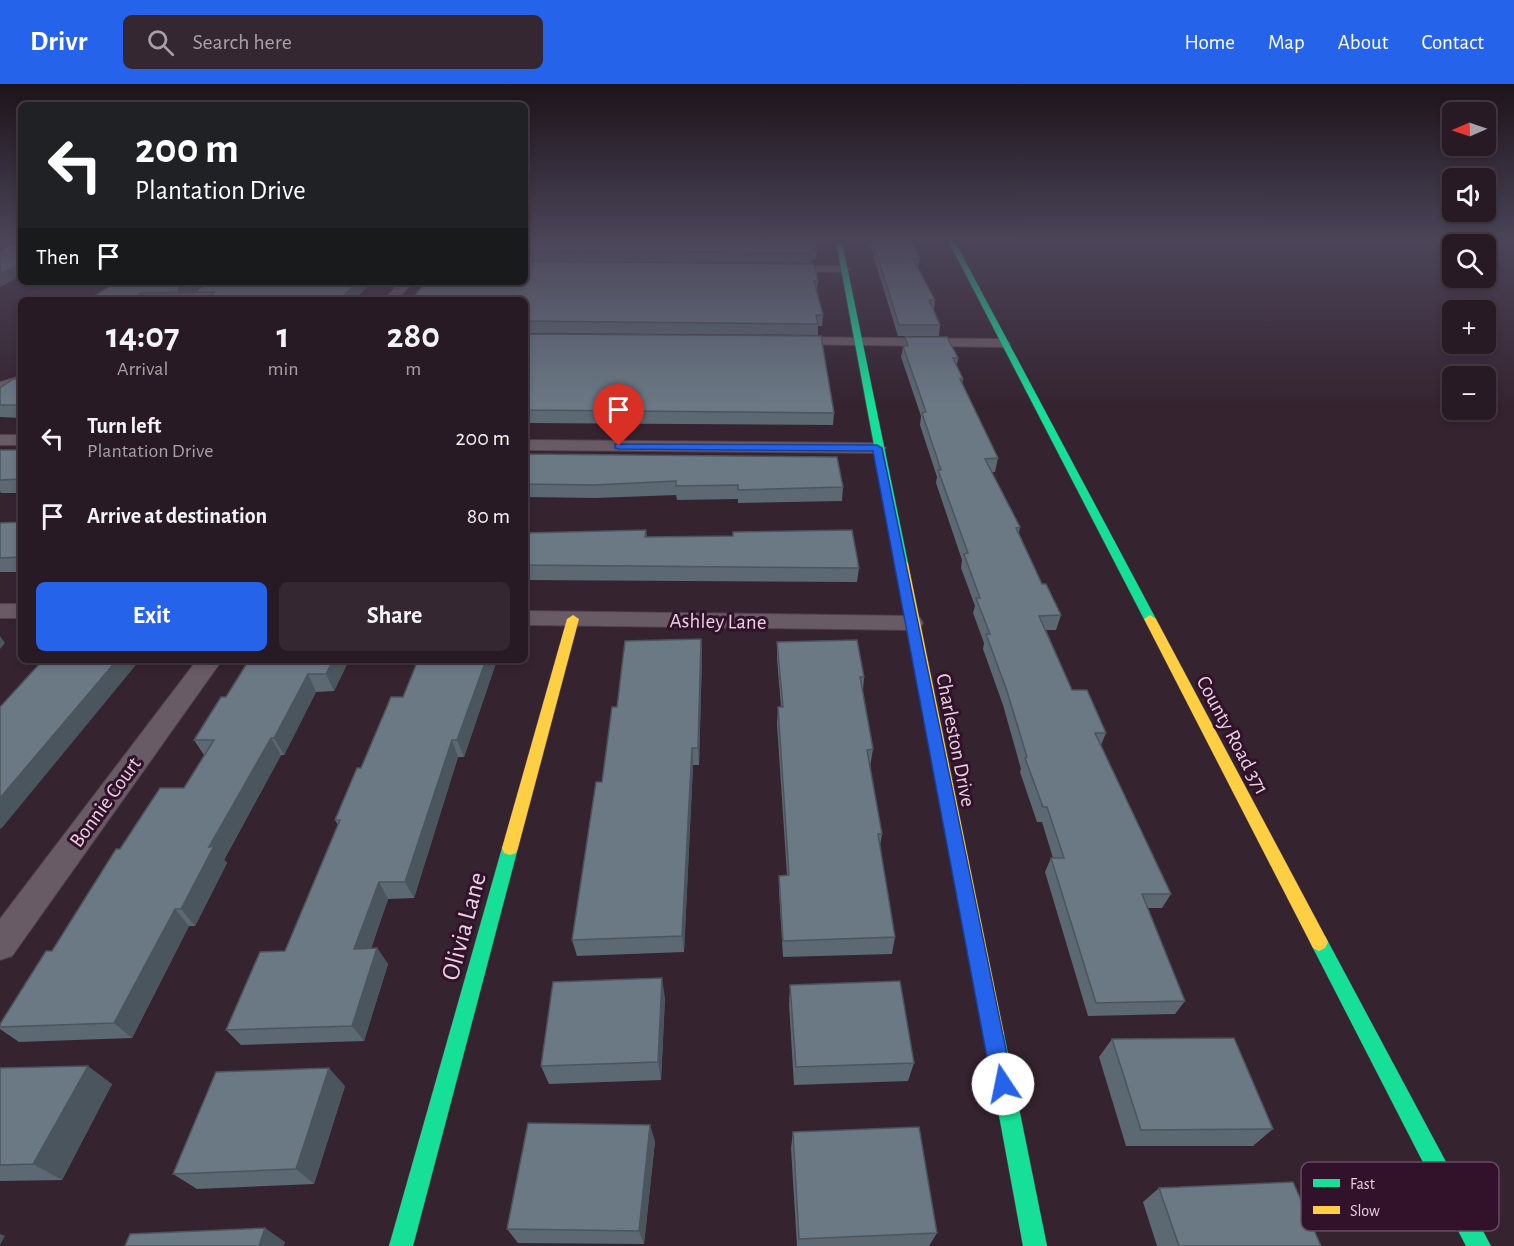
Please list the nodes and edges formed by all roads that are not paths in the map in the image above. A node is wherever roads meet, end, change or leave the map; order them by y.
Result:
1 (849, 296) edge
2 (979, 296) edge
3 (774, 341) edge
4 (857, 341) junction
5 (1003, 343) junction
6 (18, 382) edge
7 (0, 387) edge
8 (0, 440) edge
9 (18, 440) edge
10 (528, 445) edge
11 (877, 448) junction
12 (0, 611) edge
13 (18, 611) edge
14 (528, 618) edge
15 (573, 619) junction
16 (912, 623) junction
17 (208, 663) edge
18 (0, 945) edge
19 (1435, 1162) edge
20 (1471, 1231) edge
21 (400, 1246) edge
22 (1035, 1246) edge
23 (1479, 1246) edge

1 - 4 street, Charleston Drive
2 - 5 street, County Road 371
3 - 4 street
4 - 5 street
4 - 11 street, Charleston Drive
5 - 19 street, County Road 371
6 - 7 street
8 - 9 street
10 - 11 street
11 - 16 street, Charleston Drive
12 - 13 street
14 - 15 street, Ashley Lane
15 - 16 street, Ashley Lane
15 - 21 street, Olivia Lane
16 - 22 street, Charleston Drive
17 - 18 street, Bonnie Court
20 - 23 street, County Road 371

